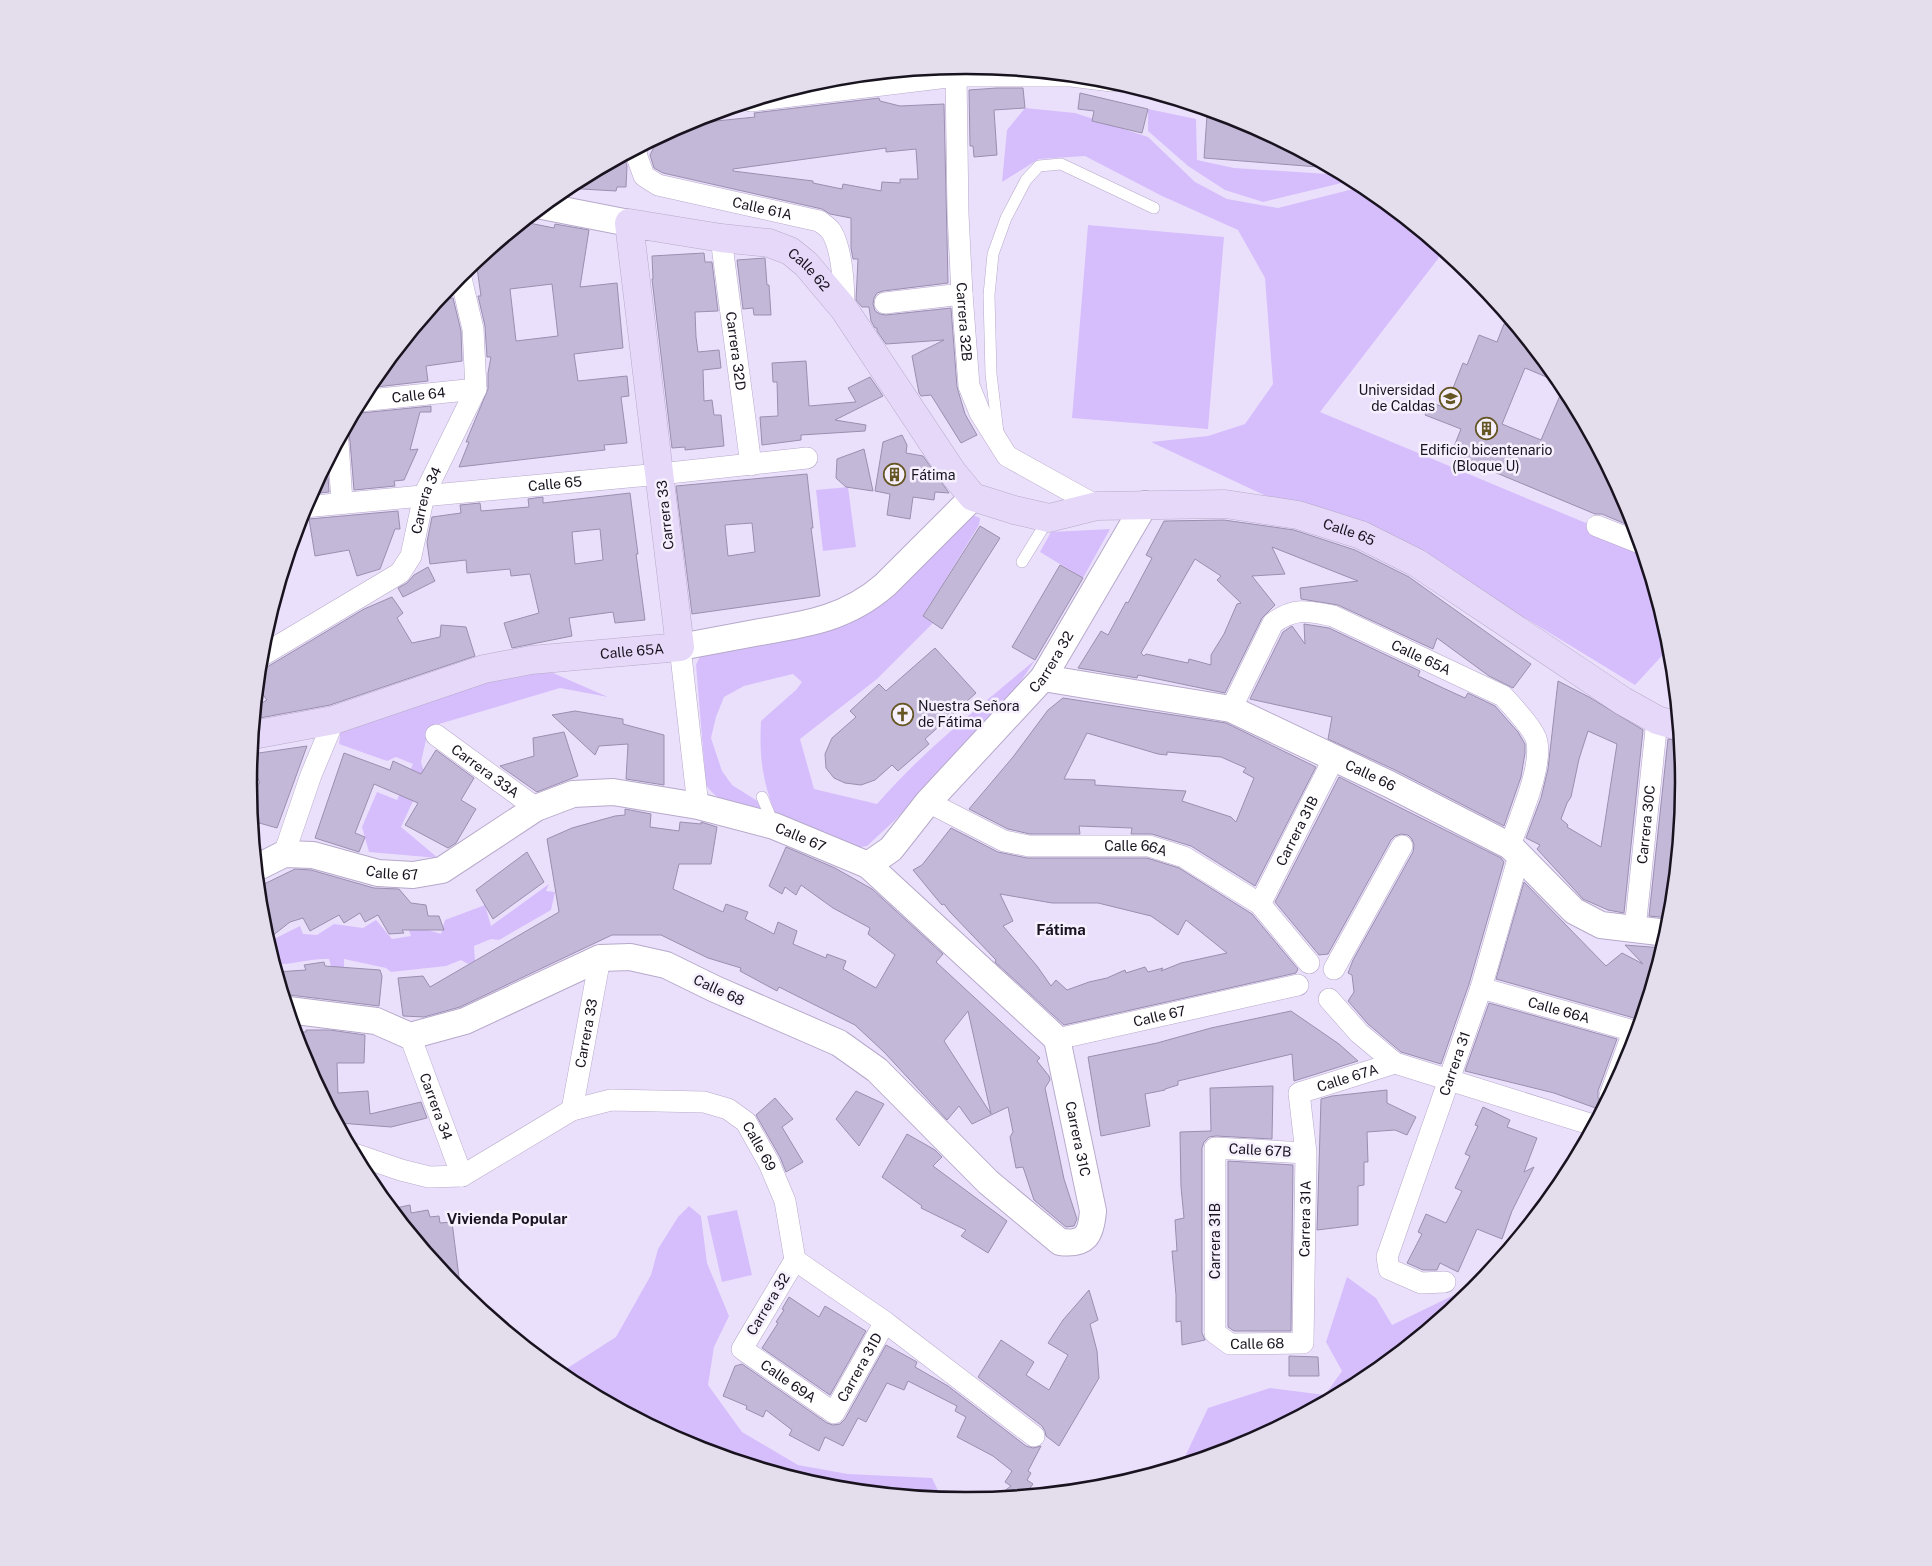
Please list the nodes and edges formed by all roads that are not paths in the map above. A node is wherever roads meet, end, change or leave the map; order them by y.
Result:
1 (956, 76) junction
2 (1021, 76) edge
3 (782, 98) edge
4 (636, 155) edge
5 (551, 208) edge
6 (1154, 208) dead end
7 (629, 223) junction
8 (721, 238) junction
9 (458, 287) edge
10 (962, 294) junction
11 (885, 303) dead end
12 (844, 309) junction
13 (476, 389) junction
14 (369, 400) edge
15 (999, 445) junction
16 (339, 453) edge
17 (806, 458) dead end
18 (751, 465) junction
19 (660, 474) junction
20 (424, 495) junction
21 (973, 497) junction
22 (342, 502) junction
23 (1145, 504) junction
24 (314, 505) edge
25 (1097, 506) junction
26 (1049, 518) junction
27 (1597, 526) dead end
28 (1632, 540) edge
29 (1022, 562) dead end
30 (680, 647) junction
31 (269, 651) edge
32 (1043, 678) junction
33 (1231, 708) junction
34 (334, 720) junction
35 (1668, 723) edge
36 (258, 734) edge
37 (436, 734) dead end
38 (1334, 758) junction
39 (762, 797) dead end
40 (928, 802) junction
41 (698, 806) junction
42 (536, 808) junction
43 (774, 826) junction
44 (1402, 846) dead end
45 (1515, 851) junction
46 (284, 854) junction
47 (262, 865) edge
48 (868, 865) junction
49 (1260, 904) junction
50 (1635, 929) junction
51 (1659, 932) edge
52 (600, 958) junction
53 (1309, 963) junction
54 (1334, 969) junction
55 (1298, 985) junction
56 (1481, 988) junction
57 (1329, 999) junction
58 (294, 1011) edge
59 (1630, 1031) edge
60 (410, 1036) junction
61 (1057, 1039) junction
62 (1396, 1063) junction
63 (1450, 1080) junction
64 (1299, 1093) joint
65 (572, 1110) junction
66 (1588, 1123) edge
67 (1215, 1148) joint
68 (1306, 1153) junction
69 (364, 1157) edge
70 (462, 1176) junction
71 (1086, 1237) joint
72 (795, 1260) junction
73 (1445, 1282) dead end
74 (885, 1322) junction
75 (1216, 1334) joint
76 (1302, 1343) joint
77 (742, 1349) joint
78 (834, 1413) joint
79 (1034, 1436) dead end

1 - 2 street
1 - 3 street
1 - 10 street, Carrera 32B
4 - 12 street, Calle 61A
5 - 7 street, Calle 62
6 - 15 lane
7 - 8 main road, Calle 62
7 - 19 main road, Carrera 33
8 - 12 main road, Calle 62
8 - 18 street, Carrera 32D
9 - 13 street, Carrera 34
10 - 11 street
10 - 15 street, Carrera 32B
12 - 21 main road, Calle 62
13 - 14 street, Calle 64
13 - 20 street, Carrera 34
15 - 25 street, Carrera 32B
16 - 22 street
17 - 18 street, Calle 65
18 - 19 street, Calle 65
19 - 20 street, Calle 65
19 - 30 main road, Carrera 33
20 - 22 street, Calle 65
20 - 31 street, Carrera 34
21 - 26 main road, Calle 65
21 - 30 street, Calle 65A
22 - 24 street, Calle 65
23 - 25 main road, Calle 65
23 - 32 street, Carrera 32
23 - 35 main road, Calle 65
25 - 26 main road, Calle 65
26 - 29 lane
27 - 28 street
30 - 34 main road, Calle 65A
30 - 41 street, Carrera 33
32 - 33 street, Calle 66
32 - 40 street, Carrera 32
33 - 38 street, Calle 66
33 - 45 street, Calle 65A
34 - 36 main road, Calle 65A
34 - 46 street
35 - 50 street, Carrera 30C
37 - 42 street, Carrera 33A
38 - 45 street, Calle 66
38 - 49 street, Carrera 31B
39 - 43 lane
40 - 48 street, Carrera 32
40 - 49 street, Calle 66A
41 - 42 street, Calle 67
41 - 43 street, Calle 67
42 - 46 street, Calle 67
43 - 48 street, Calle 67
44 - 54 street
45 - 50 street, Calle 66
45 - 56 street, Carrera 31
46 - 47 street, Calle 67
48 - 61 street, Calle 67
49 - 53 street, Calle 66A
50 - 51 street, Calle 66
52 - 60 street, Calle 68
52 - 65 street, Carrera 33
52 - 71 street, Calle 68
53 - 54 street
53 - 55 street
54 - 57 street
55 - 57 street
55 - 61 street, Calle 67
56 - 59 street, Calle 66A
56 - 63 street, Carrera 31
57 - 62 street
58 - 60 street
60 - 70 street, Carrera 34
61 - 71 street, Carrera 31C
62 - 63 street
62 - 64 street, Calle 67A
63 - 66 street
63 - 73 street, Carrera 31
64 - 68 street, Carrera 31A
65 - 70 street, Calle 69
65 - 72 street, Calle 69
67 - 68 street, Calle 67B
67 - 75 street, Carrera 31B
68 - 76 street, Carrera 31A
69 - 70 street, Calle 69
72 - 74 street
72 - 77 street, Carrera 32
74 - 78 street, Carrera 31D
74 - 79 street
75 - 76 street, Calle 68
77 - 78 street, Calle 69A

